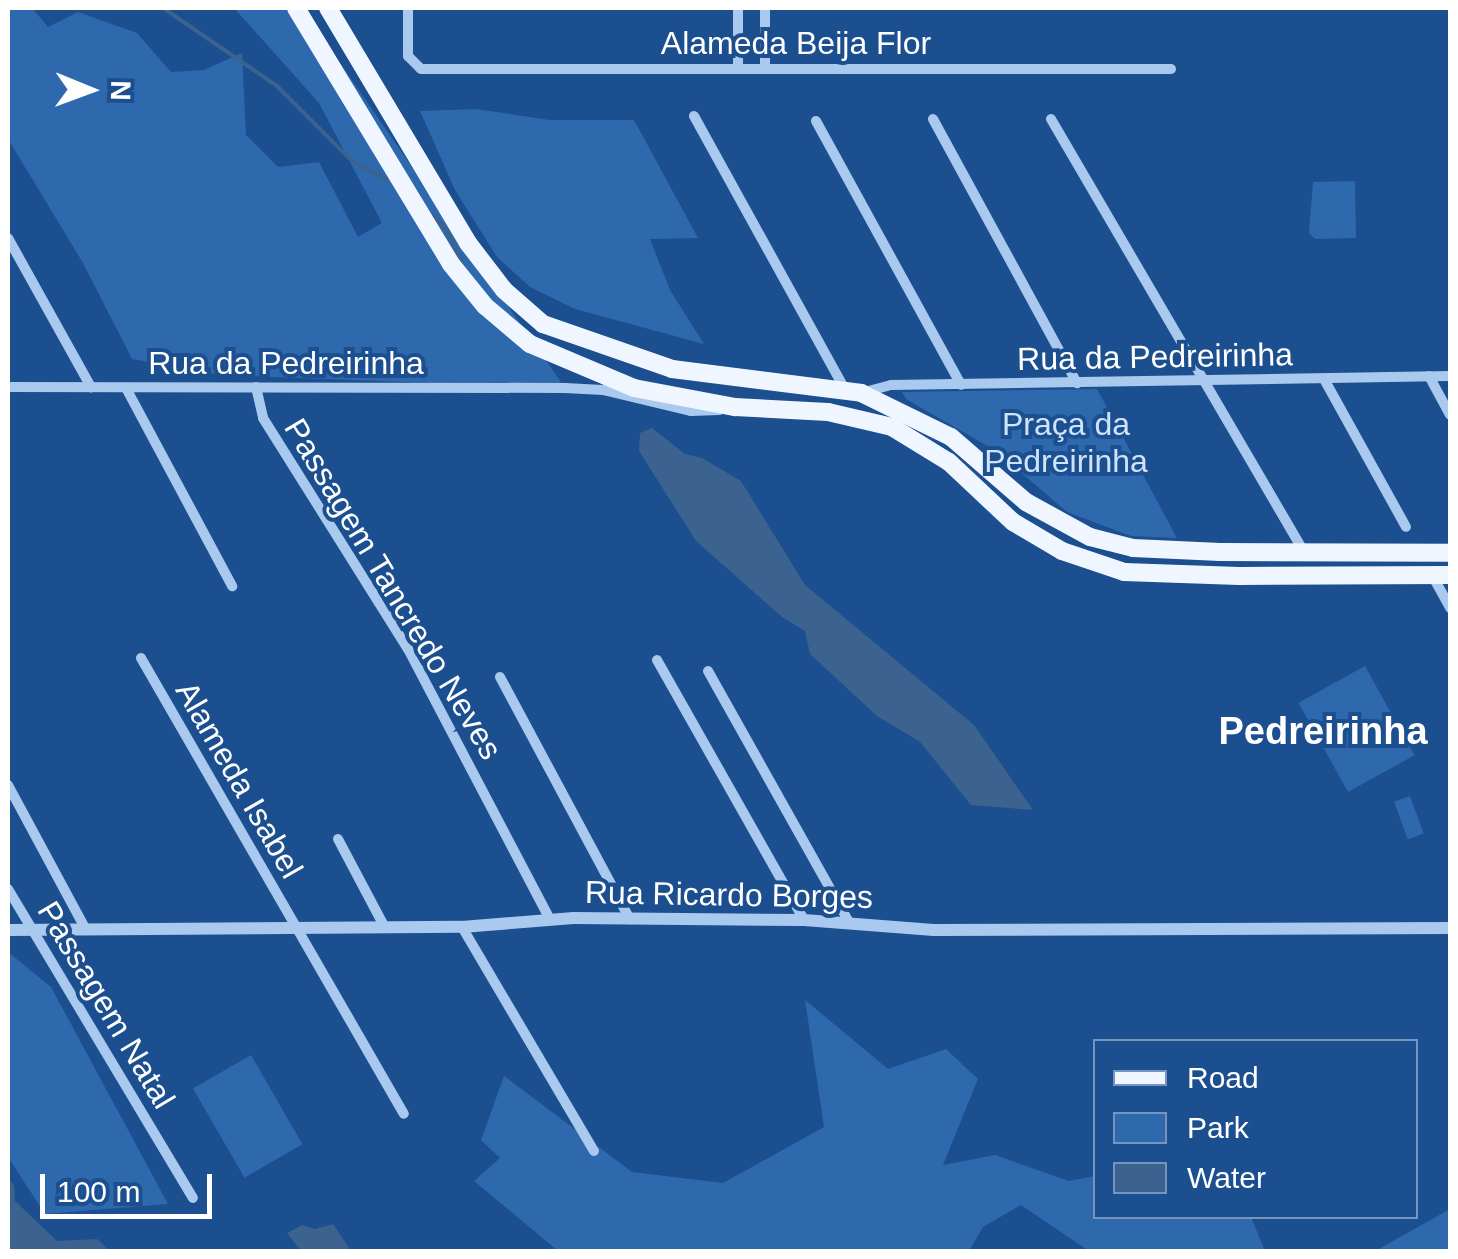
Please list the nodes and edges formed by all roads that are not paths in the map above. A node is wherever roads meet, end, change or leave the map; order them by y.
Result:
1 (328, 8) edge
2 (408, 8) edge
3 (738, 8) edge
4 (765, 8) edge
5 (300, 14) edge
6 (738, 68) junction
7 (765, 68) junction
8 (1172, 69) dead end
9 (694, 116) dead end
10 (933, 119) dead end
11 (1051, 119) dead end
12 (816, 121) dead end
13 (8, 238) edge
14 (1429, 376) junction
15 (1450, 376) edge
16 (1206, 380) junction
17 (1324, 380) junction
18 (1077, 383) junction
19 (961, 385) junction
20 (8, 387) edge
21 (91, 387) junction
22 (256, 387) junction
23 (126, 388) junction
24 (853, 391) junction
25 (734, 406) junction
26 (1450, 414) edge
27 (1406, 527) dead end
28 (1304, 552) junction
29 (1450, 552) edge
30 (1441, 575) edge
31 (232, 586) dead end
32 (1450, 608) edge
33 (140, 658) dead end
34 (657, 660) dead end
35 (708, 671) dead end
36 (500, 677) dead end
37 (8, 784) edge
38 (338, 839) dead end
39 (8, 888) edge
40 (630, 919) junction
41 (550, 920) junction
42 (804, 920) junction
43 (849, 922) junction
44 (384, 926) junction
45 (462, 926) junction
46 (294, 927) junction
47 (85, 928) junction
48 (1450, 928) edge
49 (30, 929) junction
50 (8, 930) edge
51 (404, 1114) dead end
52 (594, 1151) dead end
53 (193, 1198) dead end

1 - 24 main road
2 - 6 street, Alameda Beija Flor
3 - 6 street
4 - 7 street
5 - 25 main road
6 - 7 street, Alameda Beija Flor
7 - 8 street, Alameda Beija Flor
9 - 24 street
10 - 18 street
11 - 16 street
12 - 19 street
13 - 21 street
14 - 15 street, Rua da Pedreirinha
14 - 17 street, Rua da Pedreirinha
14 - 26 street
16 - 17 street, Rua da Pedreirinha
16 - 18 street, Rua da Pedreirinha
16 - 28 street
17 - 27 street
18 - 19 street, Rua da Pedreirinha
19 - 24 street, Rua da Pedreirinha
20 - 21 street, Rua da Pedreirinha
21 - 23 street, Rua da Pedreirinha
22 - 23 street, Rua da Pedreirinha
22 - 25 street, Rua da Pedreirinha
22 - 41 street, Passagem Tancredo Neves
23 - 31 street
24 - 28 main road
25 - 30 main road
28 - 29 main road
30 - 32 street
33 - 46 street, Alameda Isabel
34 - 42 street
35 - 43 street
36 - 40 street
37 - 47 street
38 - 44 street
39 - 49 street, Passagem Natal
40 - 41 street, Rua Ricardo Borges
40 - 42 street, Rua Ricardo Borges
41 - 45 street, Rua Ricardo Borges
42 - 43 street, Rua Ricardo Borges
43 - 48 street, Rua Ricardo Borges
44 - 45 street, Rua Ricardo Borges
44 - 46 street, Rua Ricardo Borges
45 - 52 street
46 - 47 street, Rua Ricardo Borges
46 - 51 street, Alameda Isabel
47 - 49 street, Rua Ricardo Borges
49 - 50 street, Rua Ricardo Borges
49 - 53 street, Passagem Natal

